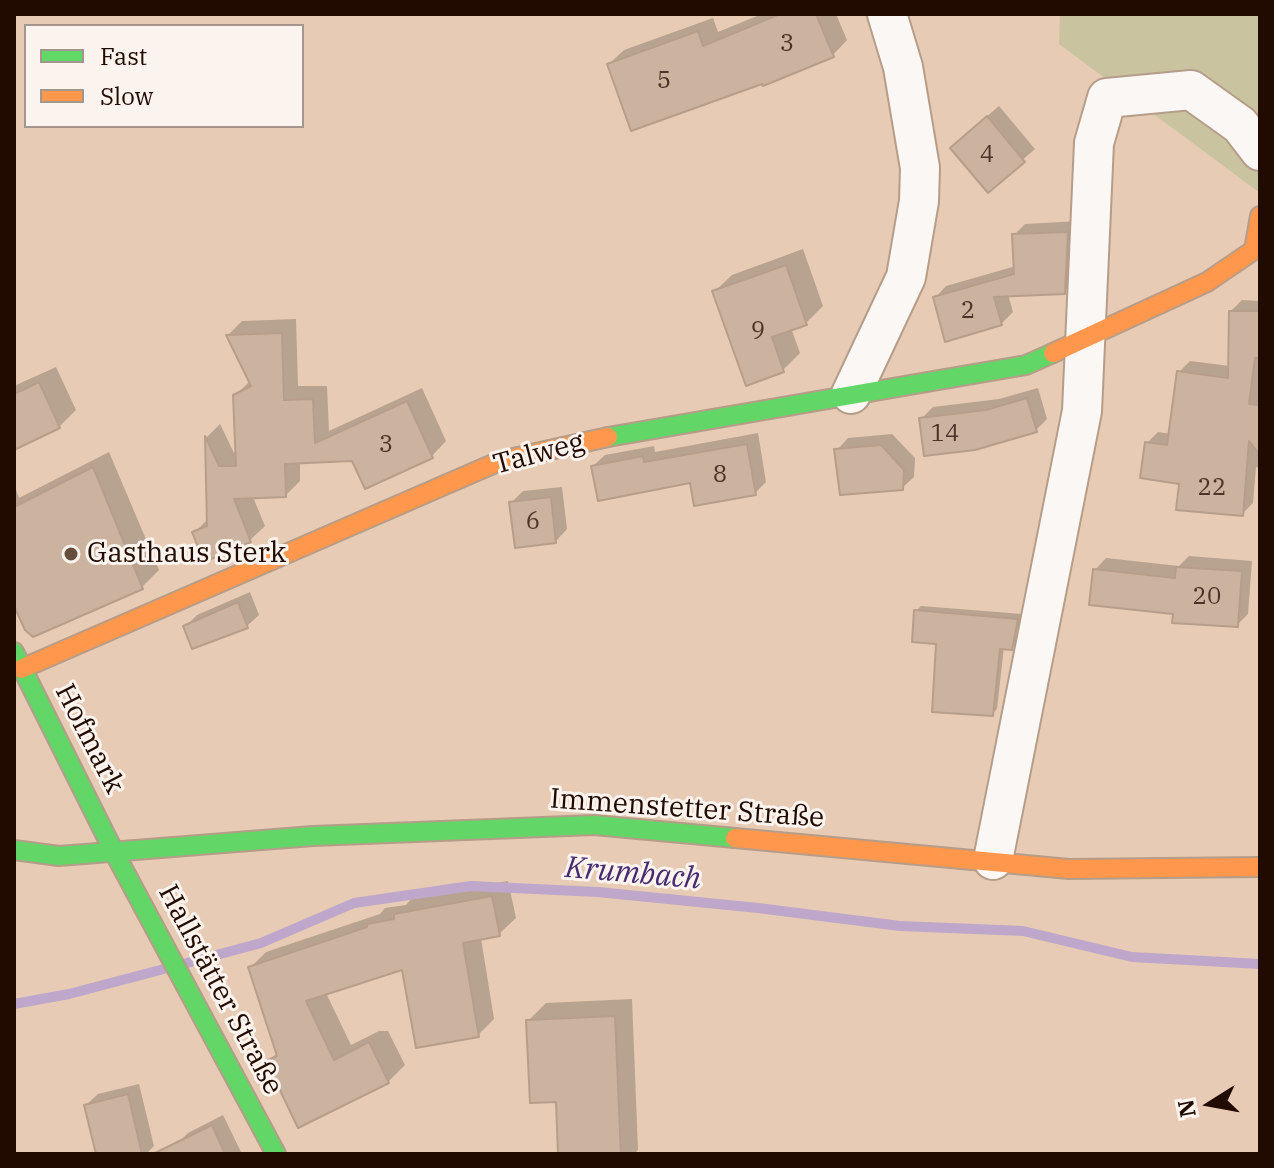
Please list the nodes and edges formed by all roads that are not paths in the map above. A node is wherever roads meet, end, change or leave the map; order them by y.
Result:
1 (887, 14) edge
2 (1260, 151) edge
3 (1260, 216) edge
4 (1085, 337) junction
5 (851, 394) junction
6 (18, 660) edge
7 (14, 850) edge
8 (114, 852) junction
9 (993, 860) junction
10 (1260, 867) edge
11 (276, 1154) edge

1 - 5 street
2 - 4 street
3 - 4 street, Talweg
4 - 5 street, Talweg
4 - 9 street
5 - 6 street, Talweg
6 - 8 street, Hofmark
7 - 8 street, Immenstetter Straße
8 - 9 street, Immenstetter Straße
8 - 11 street, Hallstätter Straße
9 - 10 street, Immenstetter Straße

